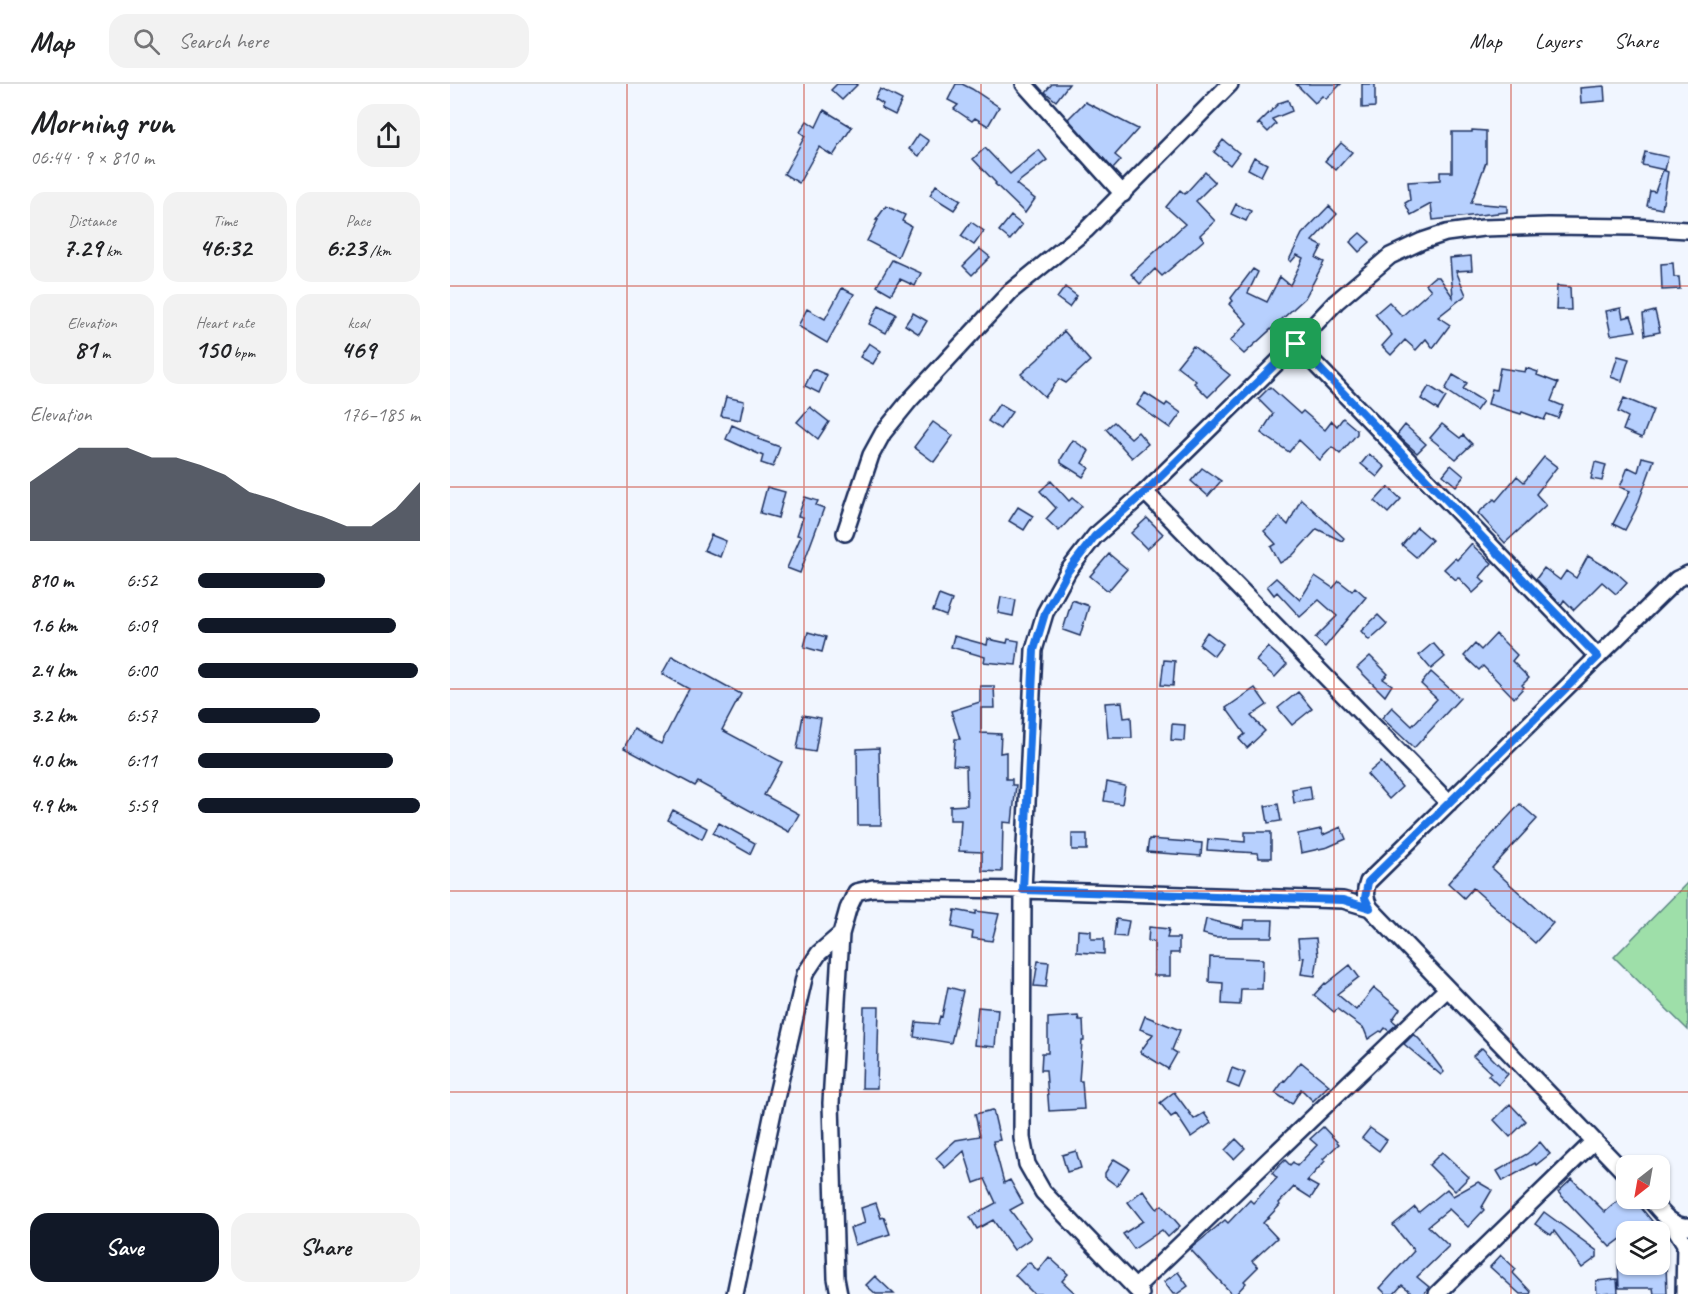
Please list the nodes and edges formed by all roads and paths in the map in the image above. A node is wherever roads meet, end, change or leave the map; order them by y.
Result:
1 (1024, 84) edge
2 (1230, 84) edge
3 (1123, 194) junction
4 (1688, 230) edge
5 (1296, 344) junction
6 (1145, 492) junction
7 (845, 533) dead end
8 (1688, 561) edge
9 (1682, 577) edge
10 (1598, 657) junction
11 (1449, 803) junction
12 (1368, 882) junction
13 (1023, 890) junction
14 (1343, 900) junction
15 (1370, 908) junction
16 (841, 933) junction
17 (1448, 989) junction
18 (1594, 1141) junction
19 (1616, 1164) edge
20 (1659, 1209) edge
21 (1671, 1222) junction
22 (1688, 1226) edge
23 (1687, 1241) edge
24 (1138, 1291) edge
25 (735, 1294) edge
26 (839, 1294) edge
27 (1437, 1294) edge
28 (1684, 1294) edge

1 - 3 street
2 - 3 street
3 - 7 street
4 - 5 street
5 - 6 street
5 - 10 street
6 - 11 street
6 - 13 street
8 - 9 street
9 - 10 street
10 - 11 street
11 - 12 street
12 - 14 street
12 - 15 street
13 - 14 street
13 - 16 street
13 - 24 street
14 - 15 street
15 - 17 street
16 - 25 street
16 - 26 street
17 - 18 street
17 - 24 street
18 - 19 street
18 - 27 street
20 - 21 street
21 - 22 street
21 - 23 street
23 - 28 street

